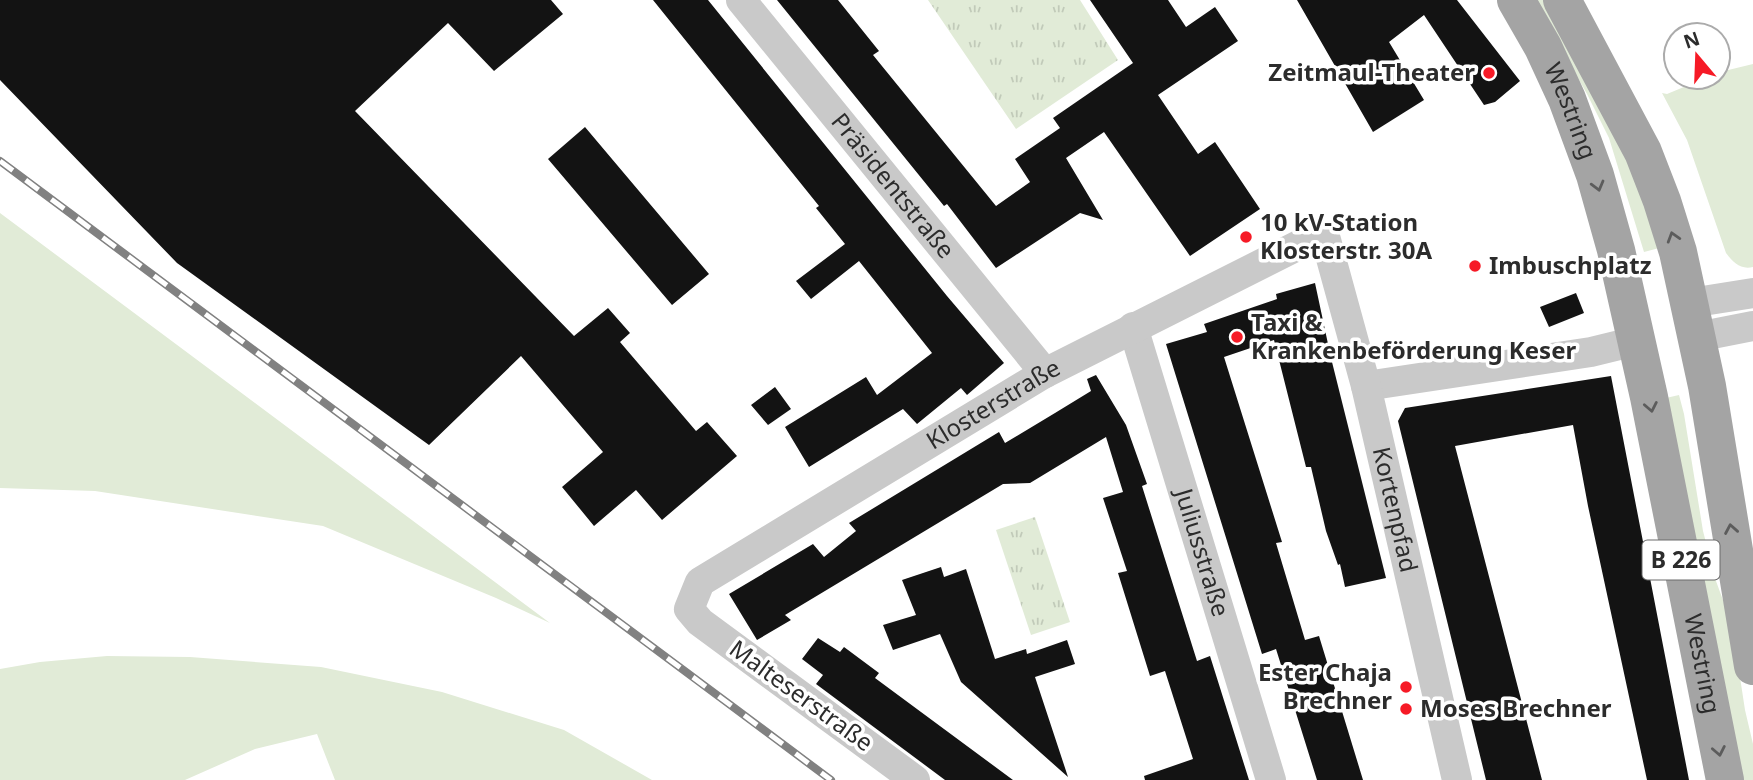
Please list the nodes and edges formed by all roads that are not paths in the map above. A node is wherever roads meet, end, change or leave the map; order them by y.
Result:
1 (741, 0) edge
2 (1516, 0) edge
3 (1562, 0) edge
4 (1326, 240) joint
5 (1753, 293) edge
6 (1693, 320) junction
7 (1753, 326) edge
8 (1133, 327) junction
9 (1636, 341) junction
10 (1045, 373) junction
11 (1366, 386) junction
12 (689, 609) joint
13 (1753, 666) edge
14 (915, 780) edge
15 (1271, 780) edge
16 (1457, 780) edge
17 (1724, 780) edge

1 - 10 street, Präsidentstraße
2 -> 9 main road, Westring / B 226
6 -> 3 main road, Westring / B 226
4 - 8 street, Klosterstraße
4 - 11 street, Kortenpfad
5 - 6 street
6 - 7 street
6 - 9 main road
13 -> 6 main road, Westring / B 226
8 - 10 street, Klosterstraße
8 - 15 street, Juliusstraße
9 - 11 street
9 -> 17 main road, Westring / B 226
10 - 12 street, Klosterstraße
11 - 16 street, Kortenpfad
12 - 14 street, Malteserstraße

